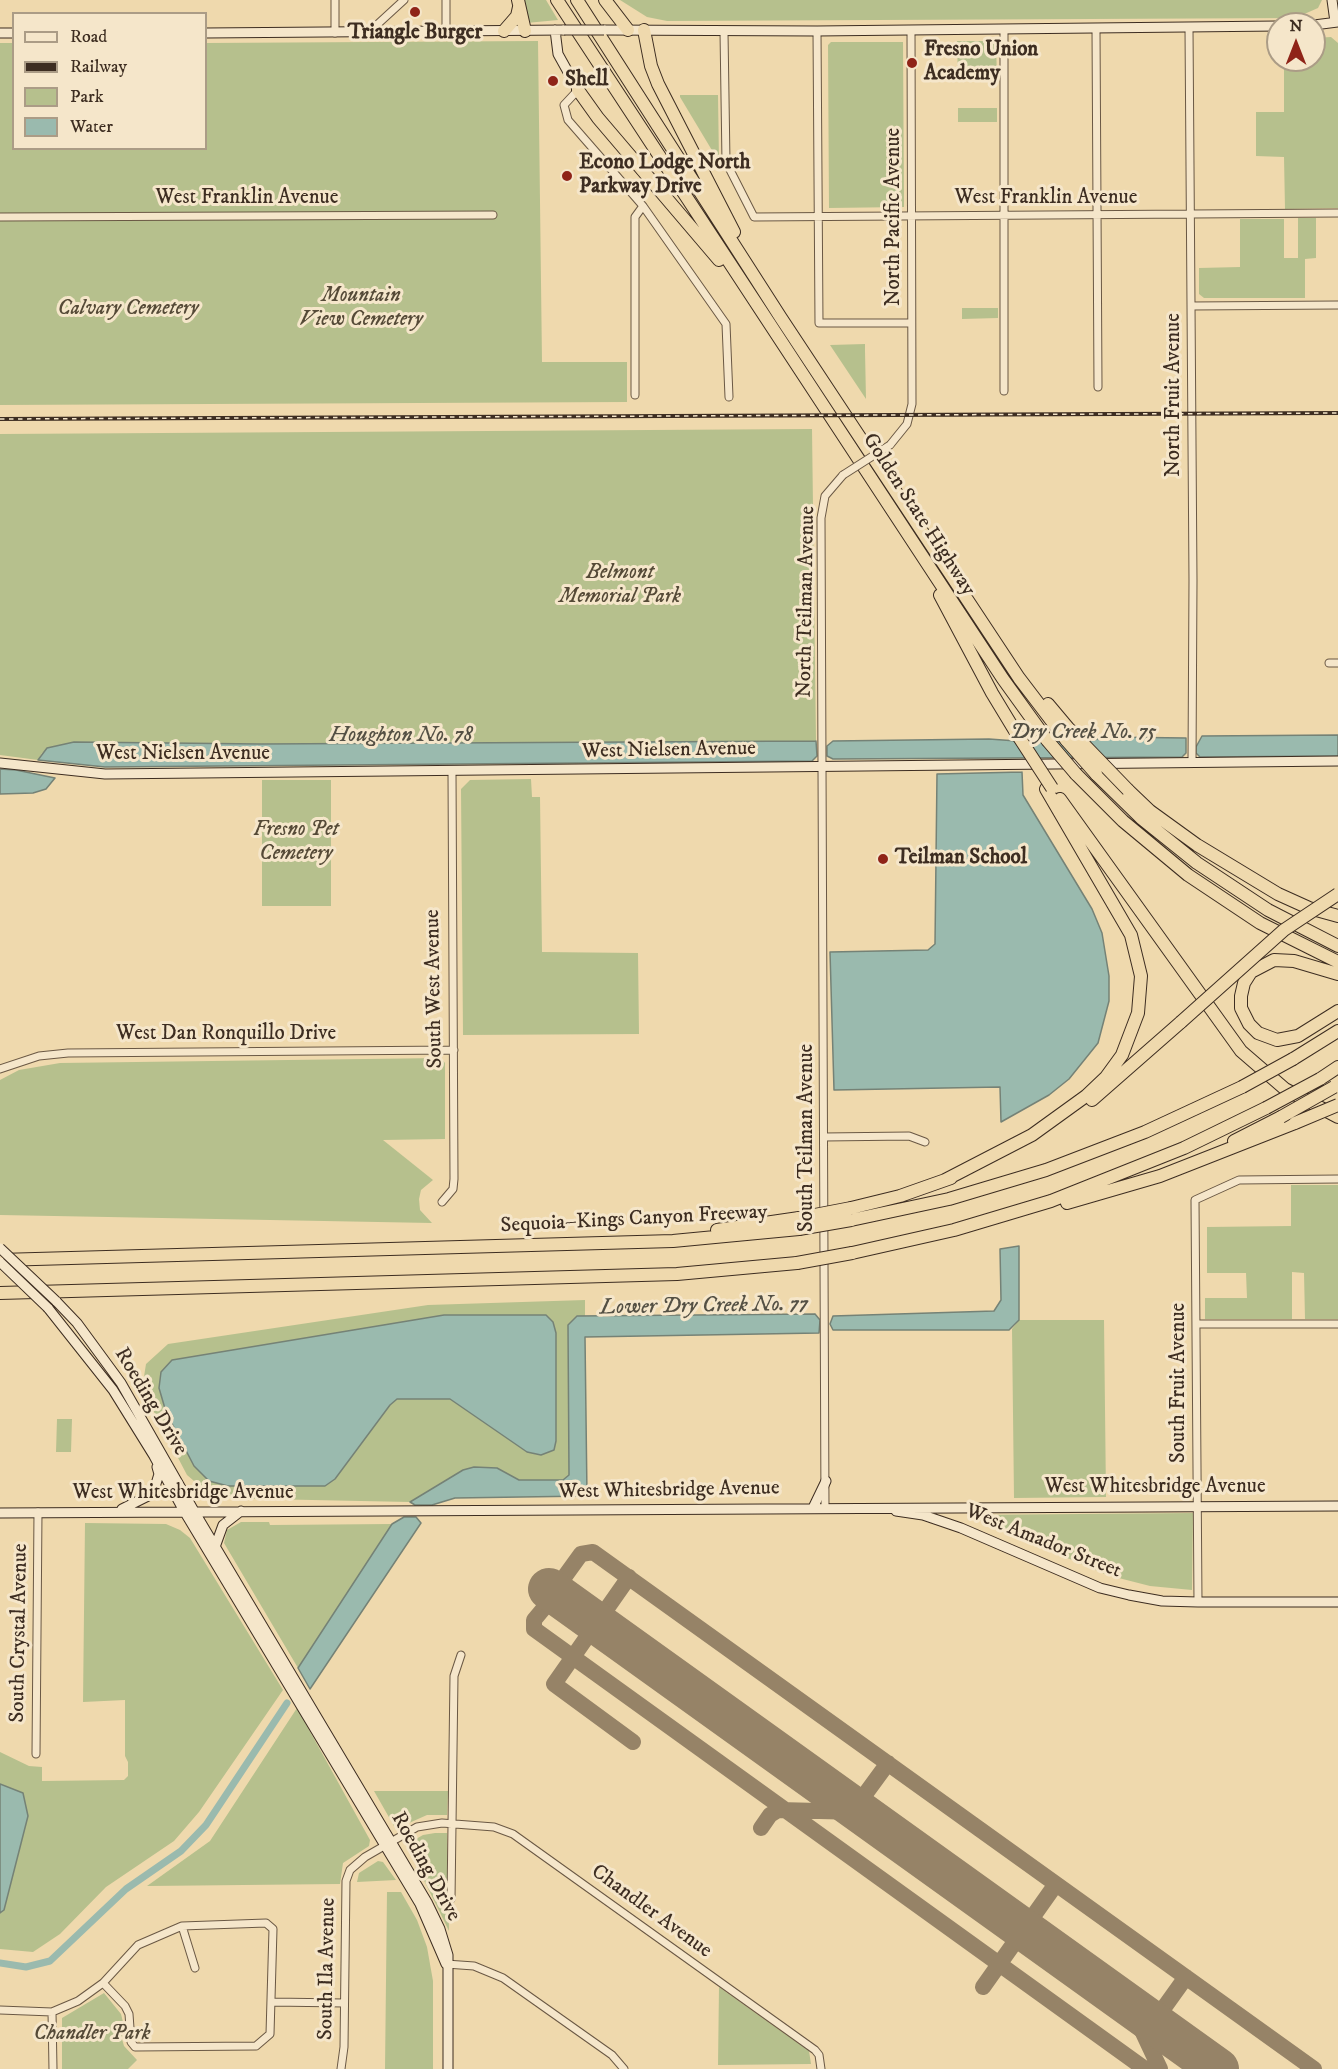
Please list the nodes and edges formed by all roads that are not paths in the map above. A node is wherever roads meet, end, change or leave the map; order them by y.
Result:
1 (335, 0) edge
2 (404, 0) edge
3 (446, 0) edge
4 (558, 0) edge
5 (577, 0) edge
6 (605, 0) edge
7 (1332, 0) edge
8 (518, 3) edge
9 (1336, 22) edge
10 (1266, 26) edge
11 (1096, 28) junction
12 (1189, 28) junction
13 (560, 30) junction
14 (628, 30) junction
15 (644, 30) junction
16 (911, 30) junction
17 (1004, 30) junction
18 (504, 31) junction
19 (525, 31) junction
20 (817, 31) junction
21 (446, 32) junction
22 (724, 32) junction
23 (207, 33) edge
24 (335, 33) junction
25 (368, 33) junction
26 (578, 90) junction
27 (643, 206) junction
28 (1338, 213) edge
29 (494, 214) dead end
30 (1097, 215) junction
31 (1189, 215) junction
32 (912, 216) junction
33 (1004, 216) junction
34 (0, 217) edge
35 (818, 217) junction
36 (1338, 305) edge
37 (1191, 306) junction
38 (759, 309) junction
39 (781, 318) junction
40 (911, 322) junction
41 (1098, 387) dead end
42 (1004, 391) dead end
43 (635, 395) dead end
44 (729, 397) dead end
45 (912, 404) joint
46 (926, 563) junction
47 (1329, 663) dead end
48 (1338, 663) edge
49 (1068, 735) junction
50 (1192, 759) junction
51 (1338, 761) edge
52 (0, 763) edge
53 (822, 767) junction
54 (452, 772) junction
55 (1049, 788) junction
56 (1338, 894) edge
57 (1338, 916) edge
58 (1338, 945) edge
59 (1338, 962) edge
60 (1338, 974) edge
61 (1338, 1011) edge
62 (1338, 1031) edge
63 (454, 1050) junction
64 (1338, 1067) edge
65 (0, 1069) edge
66 (1336, 1086) edge
67 (1338, 1105) edge
68 (1338, 1117) edge
69 (824, 1137) junction
70 (925, 1142) dead end
71 (1160, 1176) junction
72 (1338, 1179) edge
73 (945, 1180) junction
74 (442, 1202) dead end
75 (851, 1214) junction
76 (954, 1230) junction
77 (0, 1248) edge
78 (0, 1261) edge
79 (0, 1293) edge
80 (1196, 1324) junction
81 (1338, 1324) edge
82 (154, 1456) junction
83 (826, 1481) junction
84 (1197, 1506) junction
85 (1338, 1506) edge
86 (813, 1508) junction
87 (879, 1508) junction
88 (825, 1509) junction
89 (189, 1511) junction
90 (240, 1511) junction
91 (38, 1512) junction
92 (113, 1512) junction
93 (0, 1513) edge
94 (215, 1546) junction
95 (1198, 1602) junction
96 (1338, 1602) edge
97 (461, 1655) dead end
98 (36, 1754) dead end
99 (452, 1825) junction
100 (389, 1844) junction
101 (350, 1870) joint
102 (451, 1899) dead end
103 (182, 1926) junction
104 (446, 1964) junction
105 (195, 1968) dead end
106 (102, 1983) junction
107 (272, 2002) junction
108 (344, 2003) junction
109 (0, 2010) edge
110 (52, 2012) junction
111 (53, 2069) edge
112 (341, 2069) edge
113 (448, 2069) edge
114 (624, 2069) edge
115 (821, 2069) edge

1 - 24 street
2 - 25 street
3 - 21 street
4 - 38 highway, Golden State Highway
5 - 39 highway, Golden State Highway
6 - 14 highway
7 - 9 main road
8 - 18 highway
8 - 19 highway
10 - 12 main road
11 - 12 main road
11 - 17 main road
11 - 30 street
12 - 31 street, North Fruit Avenue
13 - 14 main road, bridge
13 - 19 main road
13 - 26 main road
14 - 15 main road
15 - 22 main road
15 - 39 highway
16 - 17 main road
16 - 20 main road
16 - 32 street, North Pacific Avenue
17 - 33 street
18 - 19 main road
18 - 21 main road
20 - 22 main road
20 - 35 street
21 - 25 main road
22 - 35 street, West Franklin Avenue
23 - 24 main road
24 - 25 main road
26 - 27 street
26 - 38 highway
27 - 43 street
27 - 44 street
28 - 31 street, West Franklin Avenue
29 - 34 street, West Franklin Avenue
30 - 31 street, West Franklin Avenue
30 - 33 street, West Franklin Avenue
30 - 41 street
31 - 37 street, North Fruit Avenue
32 - 33 street, West Franklin Avenue
32 - 35 street, West Franklin Avenue
32 - 40 street, North Pacific Avenue
33 - 42 street
35 - 40 street
36 - 37 street
37 - 50 street, North Fruit Avenue
38 - 46 highway, Golden State Highway
39 - 49 highway, Golden State Highway
40 - 45 street, North Pacific Avenue
45 - 53 street, North Teilman Avenue, bridge
46 - 55 highway, bridge
46 - 59 highway, Golden State Highway, bridge
47 - 48 street
49 - 57 highway, bridge
49 - 58 highway, bridge
50 - 51 main road, West Nielsen Avenue
50 - 53 main road, West Nielsen Avenue
52 - 54 main road, West Nielsen Avenue
53 - 54 main road, West Nielsen Avenue
53 - 69 street, South Teilman Avenue
54 - 63 street, South West Avenue
55 - 68 highway
55 - 73 highway
56 - 73 highway, bridge
60 - 61 highway
62 - 75 highway, bridge
63 - 65 street, West Dan Ronquillo Drive
63 - 74 street, South West Avenue
64 - 76 highway, bridge
66 - 71 highway, bridge
67 - 71 highway, bridge
69 - 70 street
69 - 83 street, South Teilman Avenue
71 - 76 highway
72 - 80 street, South Fruit Avenue
73 - 75 highway
75 - 78 highway, bridge
76 - 79 highway, bridge
77 - 89 main road, Roeding Drive, bridge
78 - 82 main road, Roeding Drive, bridge
80 - 81 street
80 - 84 street, South Fruit Avenue
82 - 89 main road, Roeding Drive
82 - 92 main road
83 - 86 main road
83 - 88 street, South Teilman Avenue
84 - 85 main road, West Whitesbridge Avenue
84 - 87 main road, West Whitesbridge Avenue
84 - 95 street, South Fruit Avenue
86 - 88 main road, West Whitesbridge Avenue
86 - 90 main road, West Whitesbridge Avenue
87 - 88 main road, West Whitesbridge Avenue
87 - 95 main road, West Amador Street
89 - 90 main road, West Whitesbridge Avenue
89 - 92 main road, West Whitesbridge Avenue
89 - 94 main road, Roeding Drive
89 - 100 main road, Roeding Drive
90 - 94 main road
91 - 92 main road, West Whitesbridge Avenue
91 - 93 main road, West Whitesbridge Avenue
91 - 98 street, South Crystal Avenue
94 - 100 main road, Roeding Drive
95 - 96 main road, West Amador Street
97 - 99 street
99 - 100 street, Chandler Avenue
99 - 102 street
99 - 115 street, Chandler Avenue
100 - 101 street, Chandler Avenue
100 - 104 main road, Roeding Drive
101 - 108 street, South Ila Avenue
103 - 105 street
103 - 106 street
103 - 107 street
104 - 113 main road
104 - 114 street
106 - 107 street
106 - 110 street
107 - 108 street
108 - 112 street, South Ila Avenue
109 - 110 street
110 - 111 street

